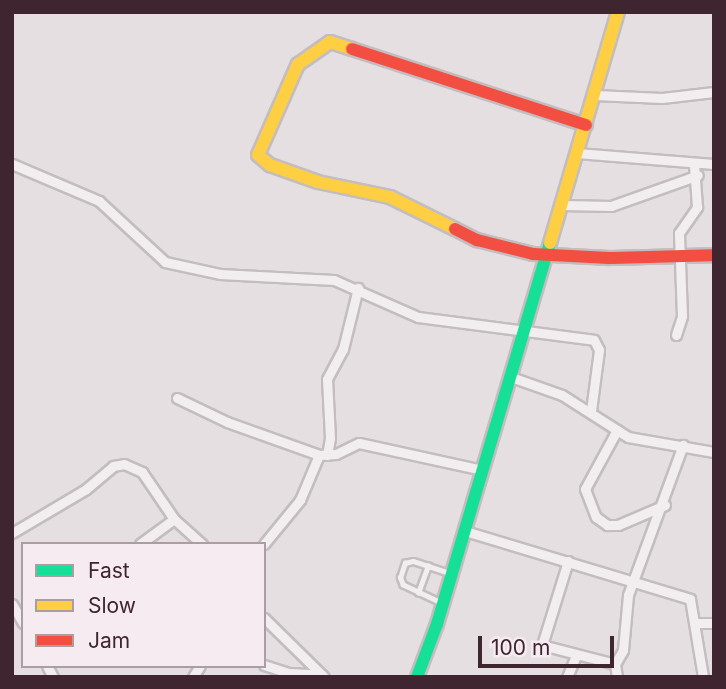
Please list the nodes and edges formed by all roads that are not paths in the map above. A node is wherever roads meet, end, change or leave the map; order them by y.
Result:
1 (618, 12) edge
2 (714, 92) edge
3 (595, 95) junction
4 (586, 125) junction
5 (578, 153) junction
6 (12, 164) edge
7 (714, 164) edge
8 (695, 165) junction
9 (698, 175) junction
10 (562, 205) junction
11 (714, 255) edge
12 (547, 256) junction
13 (678, 256) junction
14 (358, 288) junction
15 (526, 329) junction
16 (676, 335) dead end
17 (511, 377) junction
18 (177, 398) dead end
19 (591, 411) junction
20 (617, 430) junction
21 (683, 445) junction
22 (714, 452) edge
23 (323, 455) junction
24 (484, 470) junction
25 (665, 505) junction
26 (174, 519) junction
27 (465, 531) junction
28 (12, 533) edge
29 (143, 542) edge
30 (200, 542) edge
31 (266, 542) edge
32 (568, 561) junction
33 (428, 566) junction
34 (452, 573) junction
35 (635, 580) junction
36 (418, 593) junction
37 (12, 604) edge
38 (443, 604) junction
39 (21, 620) edge
40 (266, 620) edge
41 (696, 624) junction
42 (714, 624) edge
43 (576, 656) junction
44 (615, 664) junction
45 (266, 666) edge
46 (322, 676) edge
47 (417, 677) edge
48 (567, 677) edge
49 (617, 677) edge
50 (703, 677) edge

1 - 3 street
2 - 3 street
3 - 4 street
4 - 5 street
4 - 12 street
5 - 8 street
5 - 10 street
6 - 14 street
7 - 8 street
8 - 9 street
9 - 10 street
9 - 13 street
10 - 12 street
11 - 13 street
12 - 13 street
12 - 15 street
13 - 16 street
14 - 15 street
14 - 23 street
15 - 17 street
15 - 19 street
17 - 19 street
17 - 24 street
18 - 23 street
19 - 20 street
20 - 21 street
20 - 25 street
21 - 22 street
21 - 25 street
23 - 24 street
23 - 31 street
24 - 27 street
25 - 35 street
26 - 28 street
26 - 29 street
26 - 30 street
27 - 32 street
27 - 34 street
32 - 35 street
32 - 43 street
33 - 34 lane
33 - 36 lane
33 - 36 lane
34 - 38 street
35 - 41 street
35 - 44 street
36 - 38 lane
37 - 39 street
38 - 47 street
40 - 46 street
41 - 42 street
41 - 50 street
43 - 44 street
43 - 48 street
44 - 49 street
45 - 46 street

